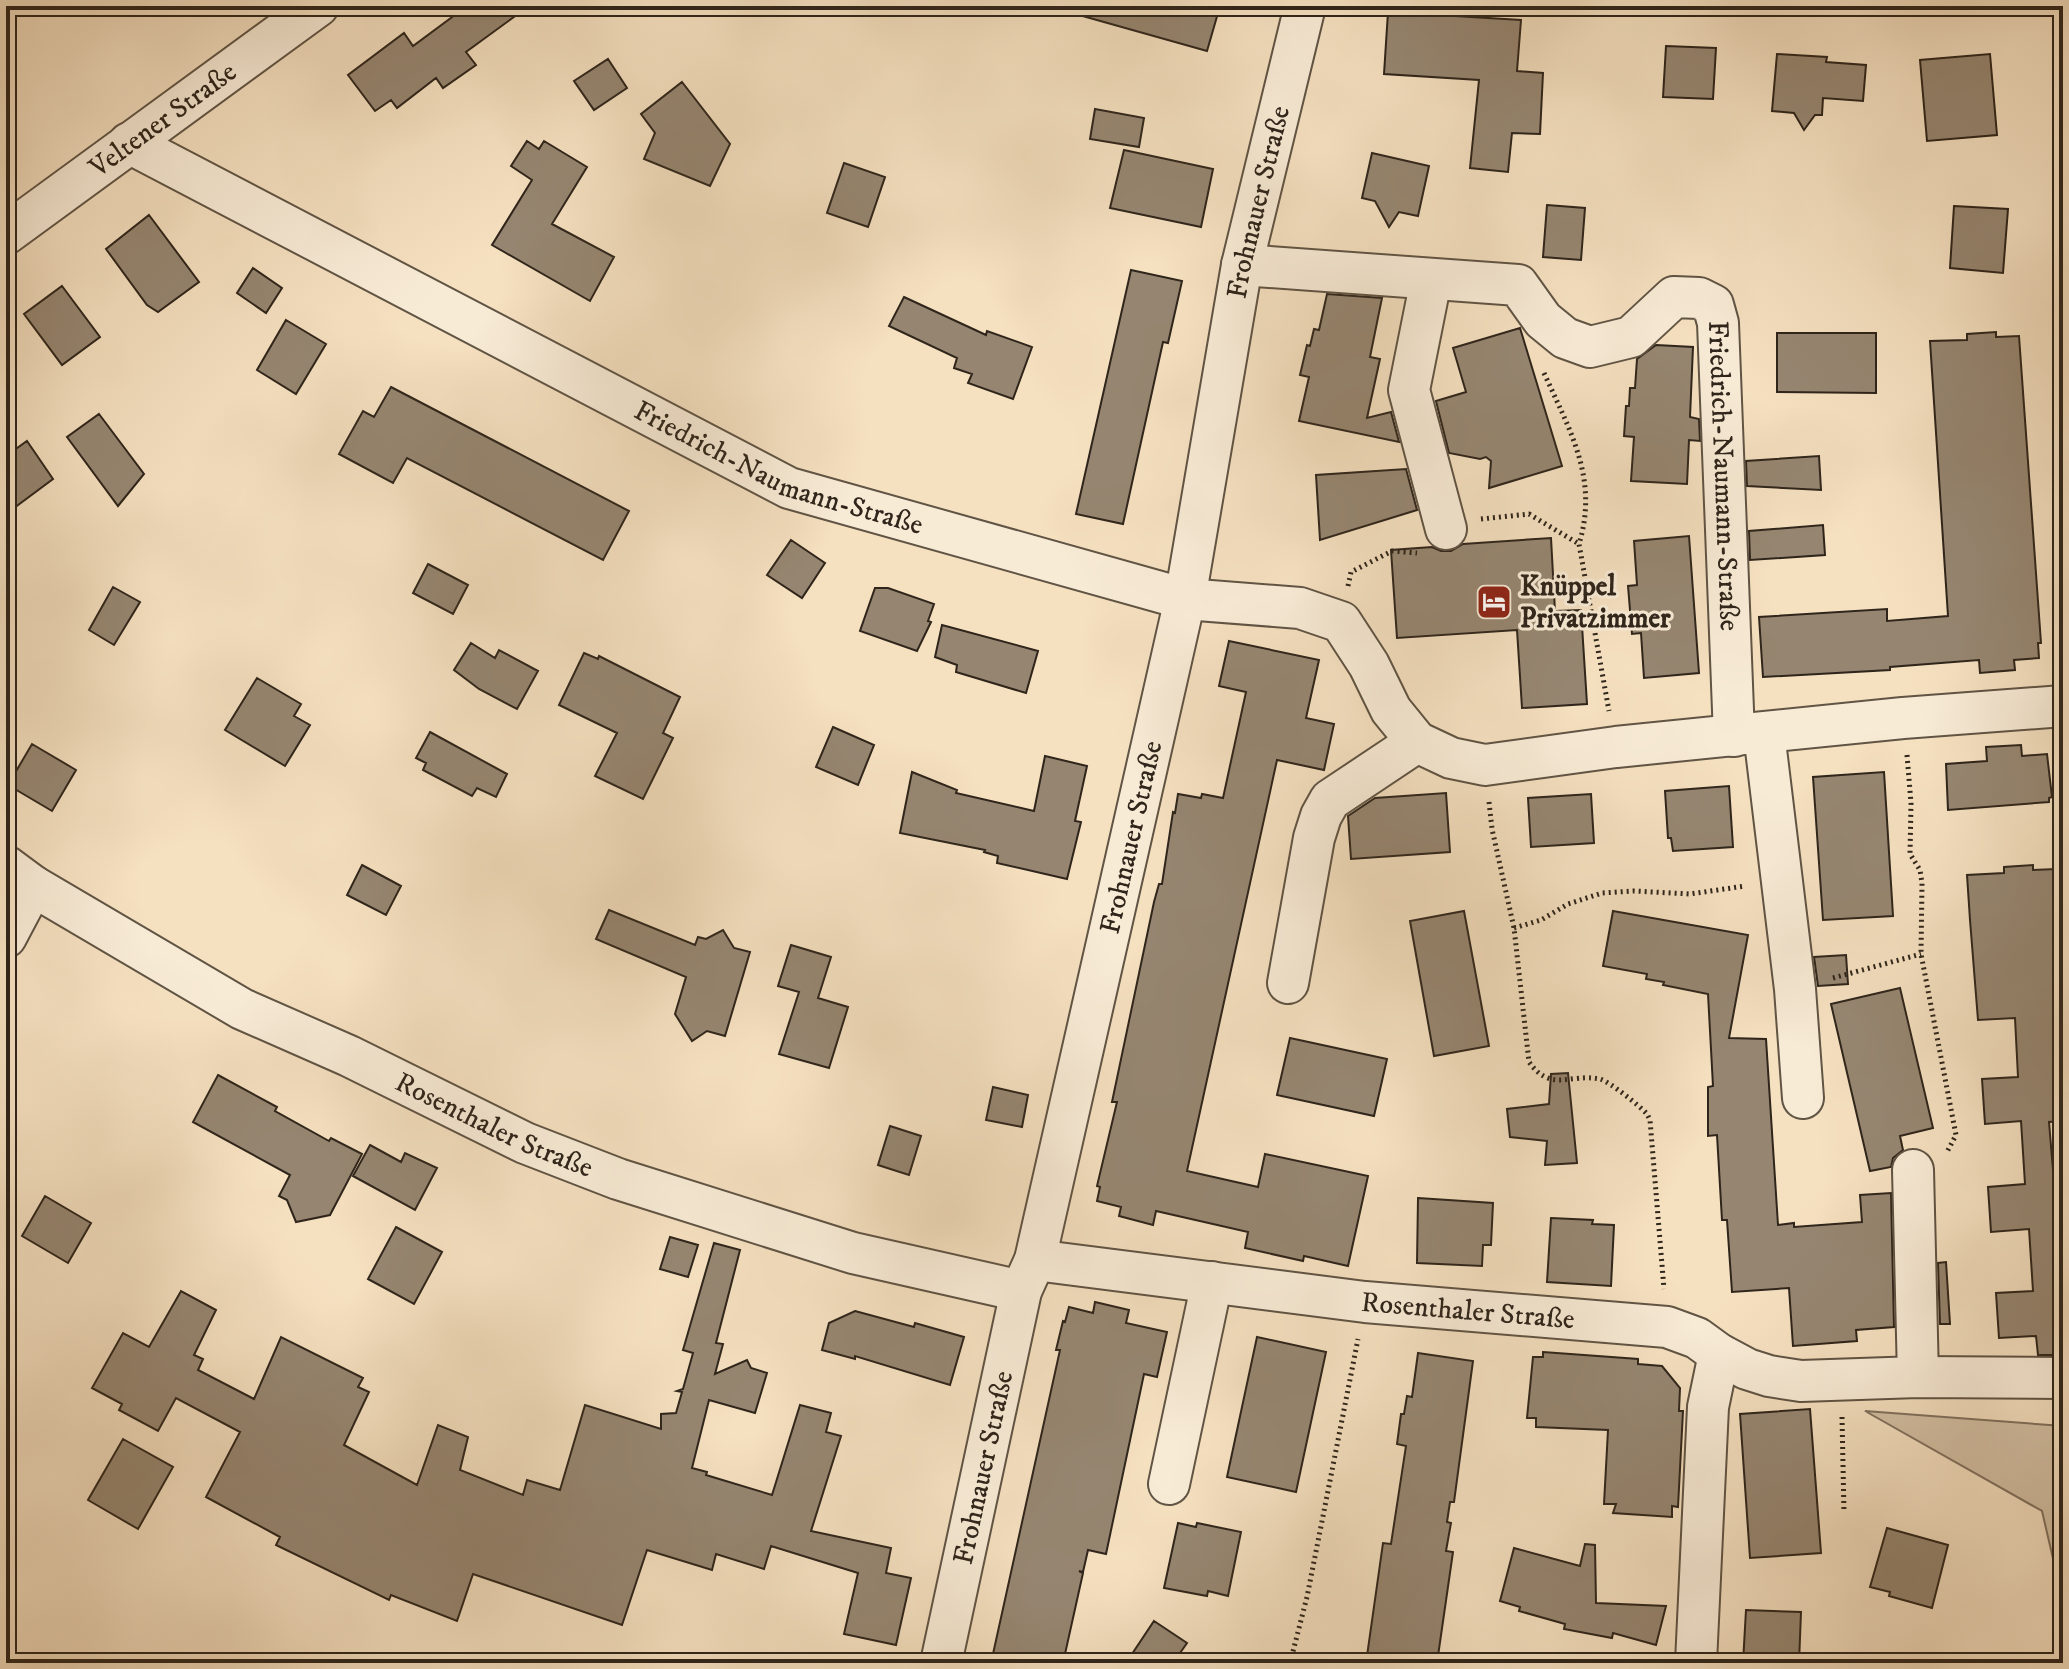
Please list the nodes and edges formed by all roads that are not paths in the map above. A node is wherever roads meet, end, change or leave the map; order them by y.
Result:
1 (318, 6) edge
2 (1305, 6) edge
3 (129, 143) junction
4 (6, 234) edge
5 (1242, 265) junction
6 (1431, 280) junction
7 (1448, 534) road end
8 (1185, 599) junction
9 (2063, 706) edge
10 (1749, 735) junction
11 (1417, 742) junction
12 (20, 876) edge
13 (6, 937) edge
14 (1288, 983) dead end
15 (1803, 1098) dead end
16 (1913, 1170) dead end
17 (1028, 1275) junction
18 (1212, 1282) junction
19 (1719, 1354) junction
20 (1918, 1377) junction
21 (2063, 1378) edge
22 (1169, 1484) dead end
23 (941, 1663) edge
24 (1696, 1663) edge

1 - 3 street, Veltener Straße
2 - 5 street, Frohnauer Straße
3 - 4 street, Veltener Straße
3 - 8 street, Friedrich-Naumann-Straße
5 - 6 street, Friedrich-Naumann-Straße
5 - 8 street, Frohnauer Straße
6 - 7 street
6 - 10 street, Friedrich-Naumann-Straße
8 - 11 street, Friedrich-Naumann-Straße
8 - 17 street, Frohnauer Straße
9 - 10 street
10 - 11 street
10 - 15 street, Friedrich-Naumann-Straße
11 - 14 street
12 - 13 street
12 - 17 street, Rosenthaler Straße
16 - 20 street
17 - 18 street, Rosenthaler Straße
17 - 23 street, Frohnauer Straße
18 - 19 street, Rosenthaler Straße
18 - 22 street
19 - 20 street, Rosenthaler Straße
19 - 24 street
20 - 21 street, Rosenthaler Straße

